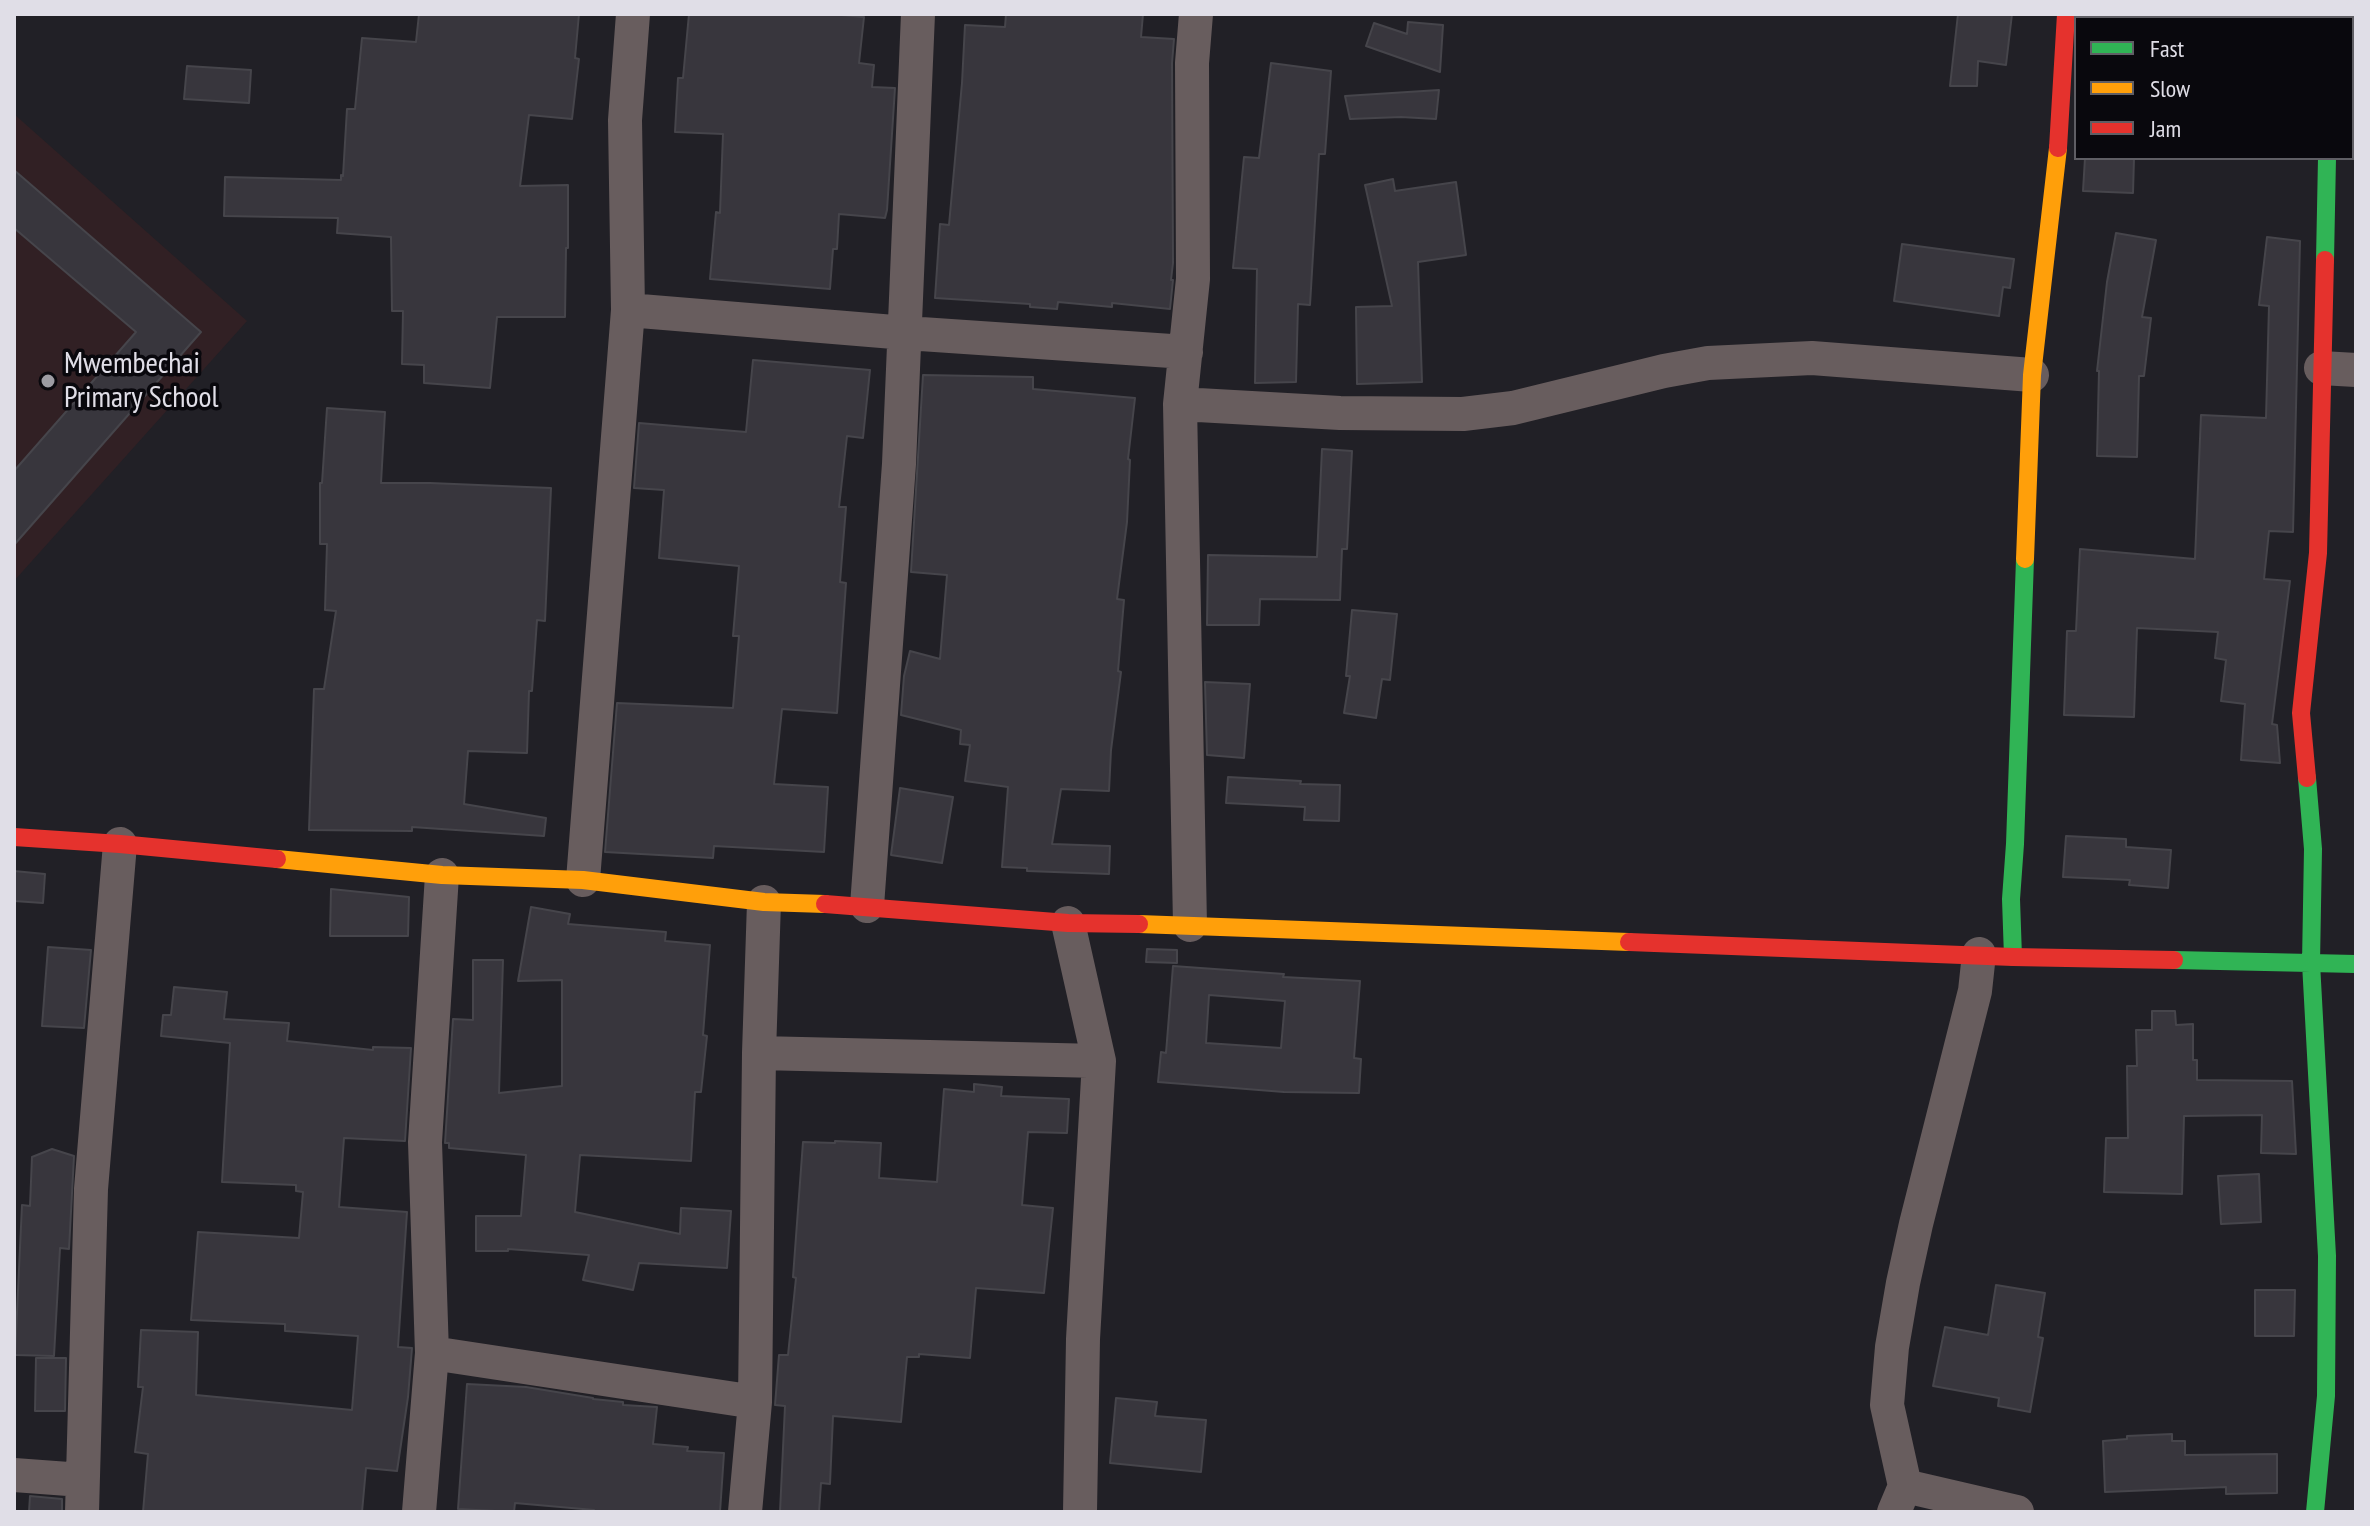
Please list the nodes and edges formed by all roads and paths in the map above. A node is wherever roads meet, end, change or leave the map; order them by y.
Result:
1 (633, 14) edge
2 (918, 14) edge
3 (1196, 14) edge
4 (2066, 14) edge
5 (2327, 160) edge
6 (628, 310) junction
7 (906, 333) junction
8 (1186, 352) junction
9 (2321, 368) junction
10 (2356, 370) edge
11 (2032, 375) junction
12 (1180, 404) junction
13 (14, 837) edge
14 (120, 844) junction
15 (442, 875) junction
16 (583, 880) junction
17 (764, 902) junction
18 (867, 906) junction
19 (1068, 923) junction
20 (1190, 925) junction
21 (1996, 955) junction
22 (2311, 963) junction
23 (2356, 964) edge
24 (759, 1053) junction
25 (1099, 1061) junction
26 (2342, 1256) edge
27 (432, 1353) junction
28 (755, 1402) junction
29 (14, 1475) edge
30 (82, 1496) edge
31 (1900, 1499) edge
32 (419, 1512) edge
33 (745, 1512) edge
34 (1080, 1512) edge
35 (2017, 1512) edge
36 (2315, 1512) edge

1 - 6 street
2 - 7 street
3 - 8 street
4 - 11 street
5 - 9 street
6 - 7 street
6 - 16 street
7 - 8 street
7 - 18 street
8 - 12 street
9 - 10 street
9 - 22 street
11 - 12 street
11 - 21 street
12 - 20 street
13 - 14 street
14 - 15 street
14 - 30 street
15 - 16 street
15 - 27 street
16 - 17 street
17 - 18 street
17 - 24 street
18 - 19 street
19 - 20 street
19 - 25 street
20 - 21 street
21 - 22 street
21 - 31 street
22 - 23 street
22 - 26 street
24 - 25 street
24 - 28 street
25 - 34 street
26 - 36 street
27 - 28 street
27 - 32 street
28 - 33 street
29 - 30 street
31 - 35 street

